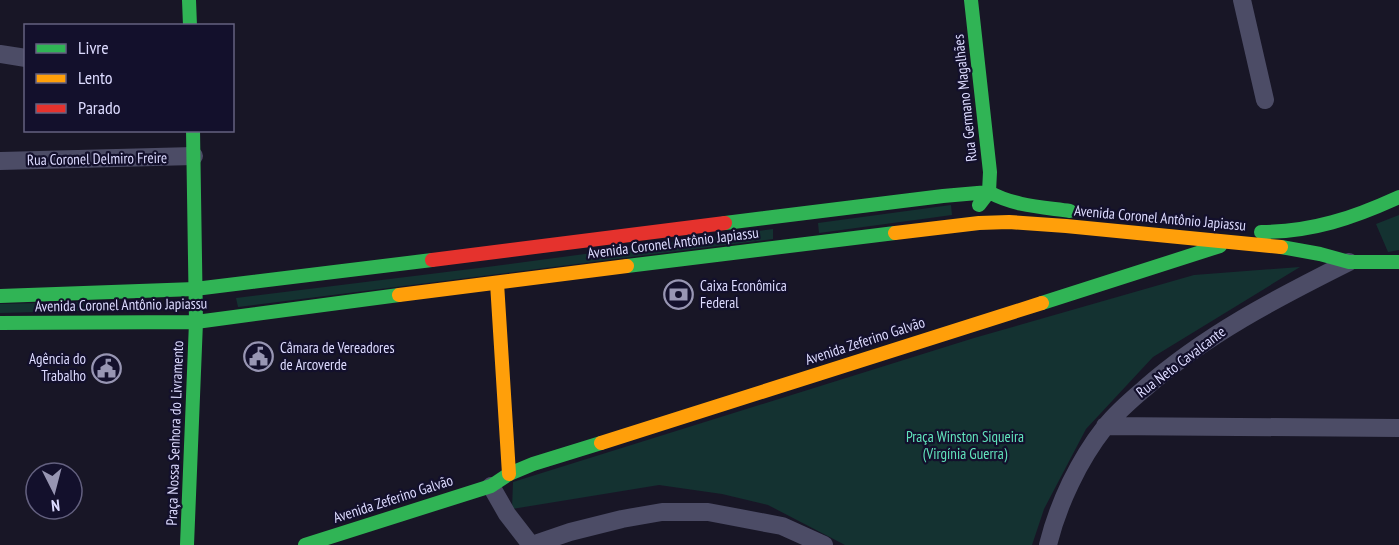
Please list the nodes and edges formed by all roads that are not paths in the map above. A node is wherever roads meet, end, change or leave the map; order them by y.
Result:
1 (189, 0) edge
2 (971, 0) edge
3 (1242, 0) edge
4 (190, 24) edge
5 (0, 54) edge
6 (24, 58) edge
7 (1265, 100) dead end
8 (193, 132) edge
9 (194, 156) junction
10 (0, 161) edge
11 (988, 192) junction
12 (1399, 197) edge
13 (1080, 212) dead end
14 (1185, 224) dead end
15 (948, 226) junction
16 (800, 229) junction
17 (1231, 242) junction
18 (1349, 262) junction
19 (1399, 262) edge
20 (497, 283) junction
21 (195, 289) junction
22 (0, 296) edge
23 (196, 322) junction
24 (0, 323) edge
25 (1105, 426) junction
26 (1399, 428) edge
27 (509, 474) junction
28 (491, 486) junction
29 (187, 545) edge
30 (305, 545) edge
31 (532, 545) edge
32 (824, 545) edge
33 (1048, 545) edge

1 - 4 street
2 - 11 street, Rua Germano Magalhães
3 - 7 street
5 - 6 street
8 - 9 street, Praça Nossa Senhora do Livramento
9 - 10 street, Rua Coronel Delmiro Freire
9 - 21 street, Praça Nossa Senhora do Livramento
11 - 13 street
11 - 15 street
11 - 16 street, Avenida Coronel Antônio Japiassu
12 - 14 street
15 - 16 street, Avenida Coronel Antônio Japiassu
15 - 17 street, Avenida Coronel Antônio Japiassu
16 - 20 street, Avenida Coronel Antônio Japiassu
16 - 21 street, Avenida Coronel Antônio Japiassu
17 - 18 street, Avenida Coronel Antônio Japiassu
17 - 27 street, Avenida Zeferino Galvão
18 - 19 street, Avenida Coronel Antônio Japiassu
18 - 25 street, Rua Neto Cavalcante
20 - 23 street, Avenida Coronel Antônio Japiassu
20 - 27 street
21 - 22 street, Avenida Coronel Antônio Japiassu
21 - 23 street, Praça Nossa Senhora do Livramento
23 - 24 street, Avenida Coronel Antônio Japiassu
23 - 29 street, Praça Nossa Senhora do Livramento
25 - 26 street
25 - 33 street, Rua Neto Cavalcante
27 - 28 street, Avenida Zeferino Galvão
28 - 30 street, Avenida Zeferino Galvão
28 - 31 street
31 - 32 street

